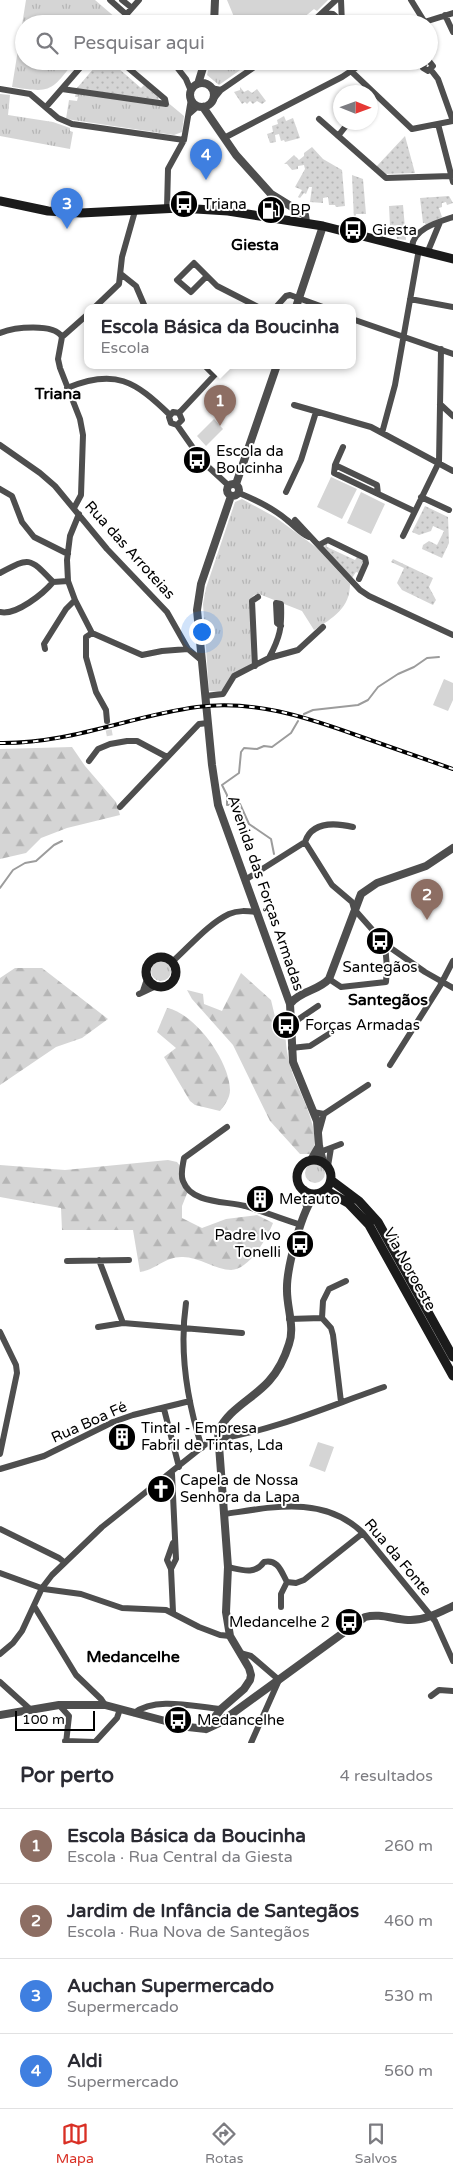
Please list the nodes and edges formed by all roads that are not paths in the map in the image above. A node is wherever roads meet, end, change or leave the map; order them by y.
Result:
1 (110, 0) edge
2 (122, 0) edge
3 (139, 0) edge
4 (215, 0) edge
5 (411, 0) edge
6 (339, 2) edge
7 (132, 8) junction
8 (323, 13) junction
9 (453, 13) edge
10 (126, 14) joint
11 (214, 15) edge
12 (321, 15) edge
13 (333, 15) edge
14 (341, 15) edge
15 (418, 15) edge
16 (445, 15) junction
17 (438, 17) edge
18 (453, 32) edge
19 (78, 70) edge
20 (131, 70) edge
21 (179, 70) edge
22 (202, 70) edge
23 (250, 70) edge
24 (343, 70) edge
25 (354, 70) edge
26 (431, 70) edge
27 (350, 73) junction
28 (186, 79) junction
29 (200, 84) junction
30 (361, 85) edge
31 (211, 88) junction
32 (0, 89) edge
33 (62, 89) junction
34 (221, 90) junction
35 (191, 95) junction
36 (378, 101) edge
37 (206, 106) junction
38 (46, 107) junction
39 (189, 115) junction
40 (319, 119) dead end
41 (453, 121) edge
42 (438, 124) junction
43 (343, 130) edge
44 (338, 136) junction
45 (224, 138) junction
46 (184, 140) junction
47 (452, 179) edge
48 (0, 201) edge
49 (167, 208) junction
50 (135, 211) junction
51 (453, 217) edge
52 (306, 222) junction
53 (440, 222) junction
54 (323, 226) junction
55 (420, 249) junction
56 (453, 259) edge
57 (121, 274) junction
58 (208, 276) junction
59 (300, 298) junction
60 (410, 299) junction
61 (98, 304) edge
62 (144, 304) edge
63 (252, 304) edge
64 (279, 304) edge
65 (297, 304) edge
66 (315, 304) edge
67 (453, 307) edge
68 (84, 318) edge
69 (356, 320) edge
70 (0, 333) edge
71 (403, 336) junction
72 (62, 337) junction
73 (441, 349) junction
74 (453, 354) edge
75 (208, 369) edge
76 (220, 369) edge
77 (275, 369) edge
78 (214, 375) junction
79 (67, 388) junction
80 (440, 404) junction
81 (294, 405) dead end
82 (316, 412) junction
83 (179, 413) junction
84 (170, 415) junction
85 (453, 416) edge
86 (177, 425) junction
87 (382, 433) junction
88 (0, 444) edge
89 (343, 447) dead end
90 (439, 462) junction
91 (453, 471) edge
92 (232, 485) junction
93 (0, 490) edge
94 (286, 492) dead end
95 (235, 494) junction
96 (421, 497) junction
97 (74, 508) junction
98 (449, 510) dead end
99 (414, 511) junction
100 (79, 514) junction
101 (295, 520) dead end
102 (403, 536) dead end
103 (312, 538) junction
104 (319, 545) junction
105 (68, 554) junction
106 (0, 573) edge
107 (359, 579) dead end
108 (68, 581) junction
109 (53, 582) junction
110 (258, 597) dead end
111 (75, 600) junction
112 (0, 612) edge
113 (282, 626) dead end
114 (323, 627) dead end
115 (92, 633) junction
116 (453, 634) edge
117 (45, 649) dead end
118 (188, 650) junction
119 (269, 658) junction
120 (201, 660) junction
121 (255, 666) junction
122 (204, 696) junction
123 (107, 721) tunnel mouth
124 (208, 723) junction
125 (167, 756) junction
126 (89, 761) dead end
127 (120, 808) dead end
128 (353, 827) dead end
129 (305, 842) junction
130 (453, 848) edge
131 (245, 880) junction
132 (354, 909) junction
133 (256, 912) junction
134 (385, 944) junction
135 (453, 961) edge
136 (172, 962) junction
137 (147, 978) junction
138 (329, 979) junction
139 (443, 982) junction
140 (156, 986) junction
141 (453, 988) edge
142 (290, 1004) junction
143 (318, 1006) dead end
144 (290, 1025) junction
145 (332, 1032) dead end
146 (291, 1048) junction
147 (390, 1065) dead end
148 (368, 1085) dead end
149 (313, 1112) junction
150 (324, 1114) junction
151 (227, 1127) dead end
152 (319, 1133) junction
153 (341, 1144) dead end
154 (332, 1148) junction
155 (320, 1149) junction
156 (311, 1160) junction
157 (325, 1164) junction
158 (331, 1180) junction
159 (304, 1190) junction
160 (326, 1190) junction
161 (316, 1194) junction
162 (306, 1206) junction
163 (301, 1225) junction
164 (99, 1260) junction
165 (129, 1260) dead end
166 (67, 1261) dead end
167 (346, 1281) dead end
168 (186, 1303) dead end
169 (322, 1318) junction
170 (290, 1319) junction
171 (123, 1323) junction
172 (98, 1327) dead end
173 (182, 1329) junction
174 (0, 1332) edge
175 (242, 1333) dead end
176 (453, 1357) edge
177 (453, 1376) edge
178 (384, 1387) dead end
179 (190, 1401) junction
180 (341, 1402) junction
181 (164, 1409) junction
182 (218, 1439) junction
183 (202, 1448) junction
184 (0, 1454) edge
185 (179, 1467) junction
186 (0, 1469) edge
187 (172, 1474) junction
188 (225, 1514) junction
189 (0, 1530) edge
190 (363, 1533) junction
191 (64, 1562) junction
192 (228, 1567) junction
193 (0, 1573) edge
194 (287, 1582) junction
195 (42, 1588) junction
196 (34, 1606) junction
197 (453, 1606) edge
198 (281, 1607) dead end
199 (173, 1612) junction
200 (431, 1616) junction
201 (230, 1636) junction
202 (240, 1653) junction
203 (0, 1654) edge
204 (453, 1661) edge
205 (279, 1680) junction
206 (0, 1682) edge
207 (453, 1691) edge
208 (431, 1696) dead end
209 (59, 1705) junction
210 (105, 1705) junction
211 (120, 1709) junction
212 (221, 1709) junction
213 (31, 1710) junction
214 (134, 1713) junction
215 (0, 1715) edge
216 (206, 1729) junction
217 (66, 1742) edge
218 (95, 1742) edge
219 (251, 1743) edge

1 - 10 street
2 - 7 street
3 - 7 street
4 - 11 street
5 - 15 street
6 - 8 street
6 - 14 street
7 - 10 street
8 - 12 street
8 - 13 street
9 - 16 street
16 - 17 street
16 - 18 street
19 - 33 street
20 - 33 street
21 - 28 street
22 - 29 street
23 - 34 street
24 - 27 street
25 - 27 street
26 - 41 street
27 - 30 street
27 - 45 street
28 - 29 street
28 - 35 street
29 - 31 street
29 - 35 street
31 - 34 street
31 - 37 street
32 - 38 street
33 - 38 street
34 - 37 street
35 - 37 street
35 - 39 street
36 - 42 street
37 - 39 street
37 - 45 street
38 - 46 street
39 - 46 street
40 - 44 street
41 - 42 street
42 - 47 street
43 - 44 street
44 - 47 street
45 - 52 street
46 - 49 street
48 - 50 main road
49 - 50 main road
49 - 52 main road
50 - 57 street
51 - 53 street
52 - 54 main road
53 - 55 street
53 - 55 street
54 - 55 main road
54 - 59 street
55 - 56 main road
55 - 60 street
57 - 61 street
57 - 62 street
58 - 58 street
58 - 63 street
59 - 64 street
59 - 65 street
59 - 66 street
60 - 67 street
60 - 71 street
68 - 72 street
69 - 71 street
70 - 72 street
71 - 73 street
71 - 87 street
72 - 79 street
73 - 74 street
73 - 80 street
75 - 78 street
76 - 78 street
77 - 92 street
78 - 83 street
79 - 84 street
79 - 97 street
80 - 85 street
80 - 90 street
81 - 82 street
82 - 87 street
82 - 94 street
83 - 84 street
83 - 86 street
84 - 86 street
86 - 92 street
87 - 90 street
88 - 97 street, Rua das Arroteias
89 - 99 street
90 - 91 street
90 - 96 street
92 - 95 street
93 - 105 street
95 - 103 street
95 - 120 street
96 - 98 street
96 - 99 street
97 - 100 street, Rua das Arroteias
99 - 102 street
100 - 105 street
100 - 118 street, Rua das Arroteias
101 - 103 street
103 - 104 street
104 - 107 street
104 - 116 street
105 - 108 street
106 - 109 street
108 - 109 street
108 - 111 street
109 - 112 street
110 - 121 street
111 - 115 street
111 - 117 street
113 - 119 street
114 - 119 street
115 - 118 street
115 - 123 street
118 - 120 street, Rua das Arroteias
119 - 121 street
120 - 122 street
121 - 122 street
122 - 124 street, Avenida das Forças Armadas
124 - 125 street
124 - 131 street, Avenida das Forças Armadas
125 - 126 street
125 - 127 street
128 - 129 street
129 - 131 street
129 - 132 street
130 - 132 street
131 - 133 street, Avenida das Forças Armadas
132 - 134 street
132 - 138 street
133 - 136 street
133 - 142 street, Avenida das Forças Armadas
134 - 138 street
134 - 139 street
135 - 139 street
136 - 137 main road
136 - 140 main road
137 - 140 main road
137 - 140 street
138 - 142 street
139 - 141 street
139 - 147 street
142 - 144 street
143 - 144 street
144 - 146 street
145 - 146 street
146 - 149 street
148 - 150 street
149 - 150 street
149 - 152 street
150 - 152 street
151 - 163 street
152 - 155 street
153 - 154 street
154 - 155 street
154 - 157 street
155 - 156 street
155 - 157 street
156 - 157 main road
156 - 159 main road
157 - 158 main road
158 - 160 main road
158 - 176 main road, Via Noroeste
159 - 161 main road
159 - 162 street
160 - 161 main road
160 - 177 main road, Via Noroeste
161 - 162 street
162 - 163 street
163 - 170 street
164 - 165 street
164 - 166 street
164 - 171 street
167 - 169 street
168 - 173 street
169 - 170 street
169 - 180 street
170 - 182 street
171 - 172 street
171 - 173 street
173 - 175 street
173 - 179 street
174 - 184 street
178 - 180 street
179 - 181 street, Rua Boa Fé
179 - 183 street
180 - 182 street
181 - 185 street
181 - 186 street, Rua Boa Fé
182 - 183 street
182 - 188 street
183 - 185 street
185 - 187 street
187 - 191 street
187 - 199 street
188 - 190 street, Rua da Fonte
188 - 192 street
189 - 191 street
190 - 194 street
190 - 200 street, Rua da Fonte
191 - 195 street
192 - 194 street
192 - 201 street
193 - 195 street
194 - 198 street
195 - 196 street
195 - 199 street
196 - 203 street
196 - 210 street
197 - 200 street
199 - 201 street
200 - 204 street, Rua da Fonte
200 - 205 street
201 - 202 street
202 - 205 street
202 - 212 street
205 - 216 street
205 - 219 street
206 - 213 street
207 - 208 street
209 - 210 street
209 - 213 street
209 - 217 street
210 - 211 street
211 - 214 street
211 - 218 street
212 - 214 street
212 - 216 street
213 - 215 street
214 - 216 street
217 - 218 street

